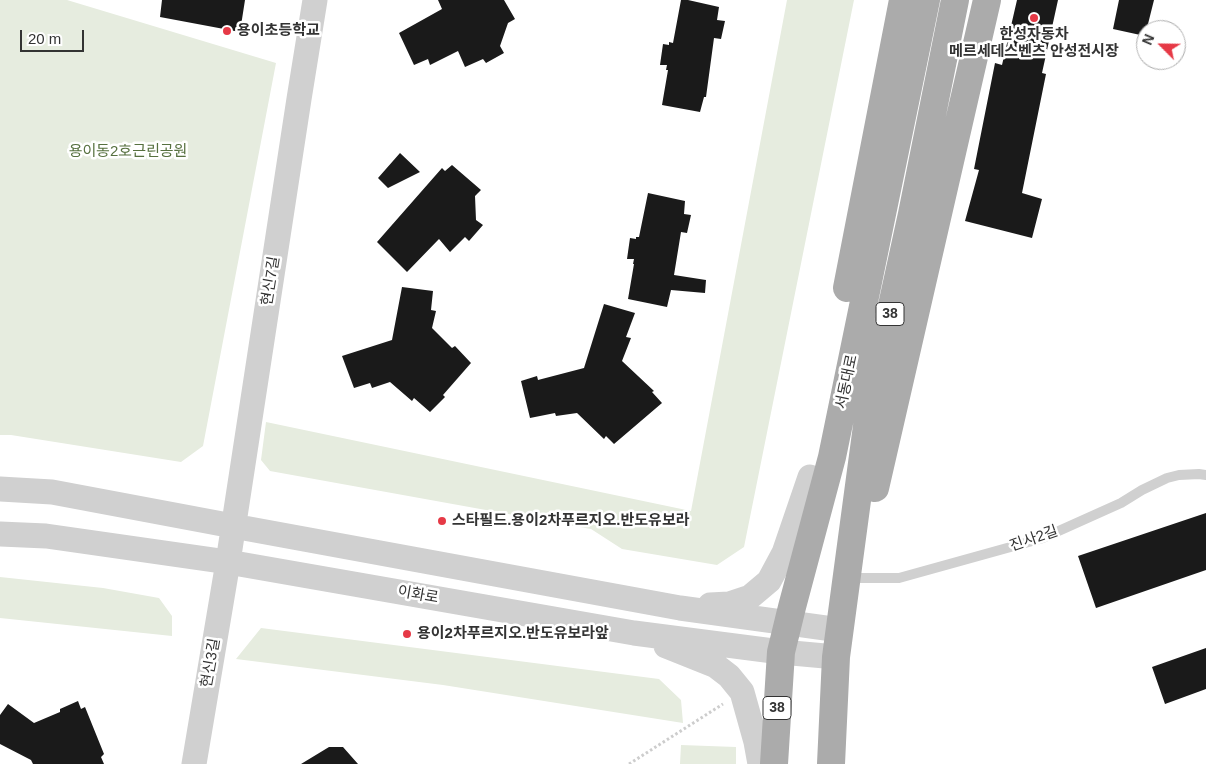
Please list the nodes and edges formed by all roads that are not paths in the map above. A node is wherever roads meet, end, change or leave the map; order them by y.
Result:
1 (315, 0) edge
2 (903, 0) edge
3 (926, 0) edge
4 (955, 0) edge
5 (987, 0) edge
6 (1206, 475) edge
7 (810, 477) junction
8 (0, 489) edge
9 (233, 526) junction
10 (0, 534) edge
11 (228, 562) junction
12 (852, 578) junction
13 (680, 608) junction
14 (790, 615) junction
15 (840, 630) junction
16 (634, 632) junction
17 (781, 652) junction
18 (836, 657) junction
19 (194, 764) edge
20 (760, 764) edge
21 (774, 764) edge
22 (831, 764) edge

1 - 9 street, 현신7길
2 - 7 main road
3 - 14 main road, 서동대로 / 38
4 - 15 main road, 서동대로 / 38
5 - 12 main road
6 - 12 lane, 진사2길
7 - 13 street
7 - 14 main road
8 - 9 street
9 - 11 street, 현신7길
9 - 13 street
10 - 11 street, 이화로
11 - 16 street, 이화로
11 - 19 street, 현신3길
12 - 15 main road
13 - 14 street
14 - 15 street
14 - 17 main road, 서동대로 / 38
15 - 18 main road, 서동대로 / 38
16 - 17 street, 이화로
16 - 20 street
17 - 18 street, 이화로
17 - 21 main road, 서동대로 / 38
18 - 22 main road, 서동대로 / 38

